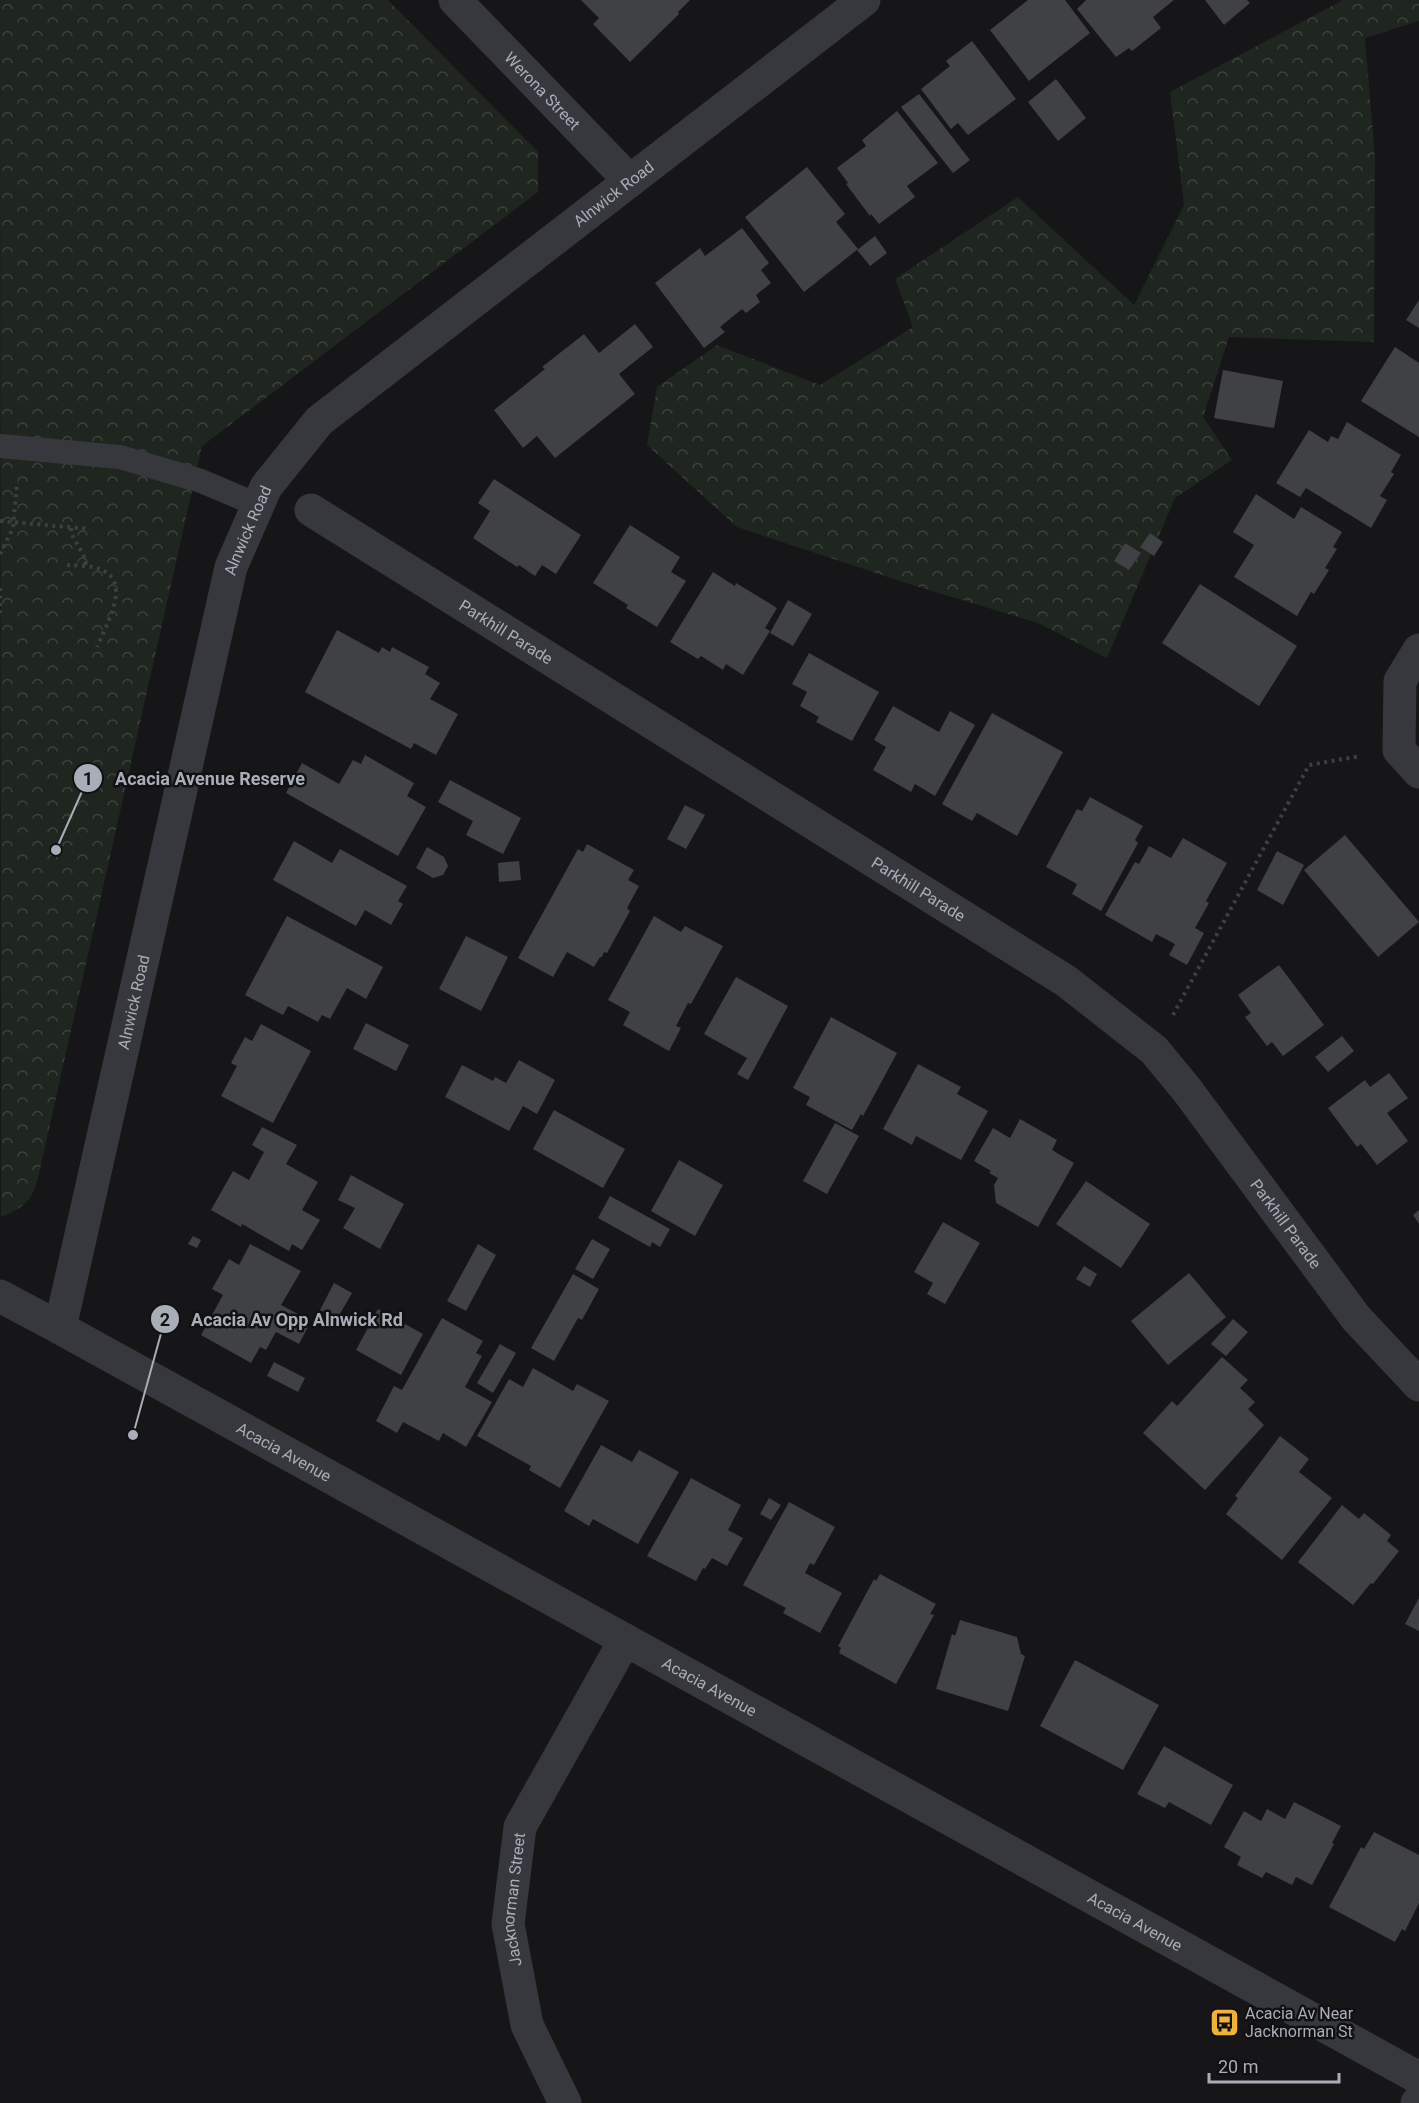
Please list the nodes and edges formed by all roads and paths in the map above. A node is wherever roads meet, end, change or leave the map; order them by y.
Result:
1 (455, 0) edge
2 (864, 0) edge
3 (630, 181) junction
4 (10, 447) edge
5 (258, 505) junction
6 (311, 510) dead end
7 (0, 521) edge
8 (14, 522) junction
9 (72, 528) junction
10 (90, 529) dead end
11 (0, 554) edge
12 (67, 565) dead end
13 (85, 566) junction
14 (0, 588) edge
15 (0, 613) edge
16 (97, 647) dead end
17 (1419, 650) edge
18 (1409, 761) edge
19 (1154, 1050) junction
20 (0, 1296) edge
21 (60, 1328) junction
22 (1419, 1385) edge
23 (625, 1640) junction
24 (1419, 2078) edge
25 (566, 2103) edge

1 - 3 street, Werona Street
2 - 3 street, Alnwick Road
3 - 5 street, Alnwick Road
4 - 5 lane
4 - 8 path
5 - 21 street, Alnwick Road
6 - 19 street, Parkhill Parade
7 - 8 path
8 - 9 path
8 - 11 path
9 - 10 path
9 - 13 path
12 - 13 path
13 - 16 path
14 - 15 path
17 - 18 street
18 - 19 path
19 - 22 street, Parkhill Parade
20 - 21 street, Acacia Avenue
21 - 23 street, Acacia Avenue
23 - 24 street, Acacia Avenue
23 - 25 street, Jacknorman Street

